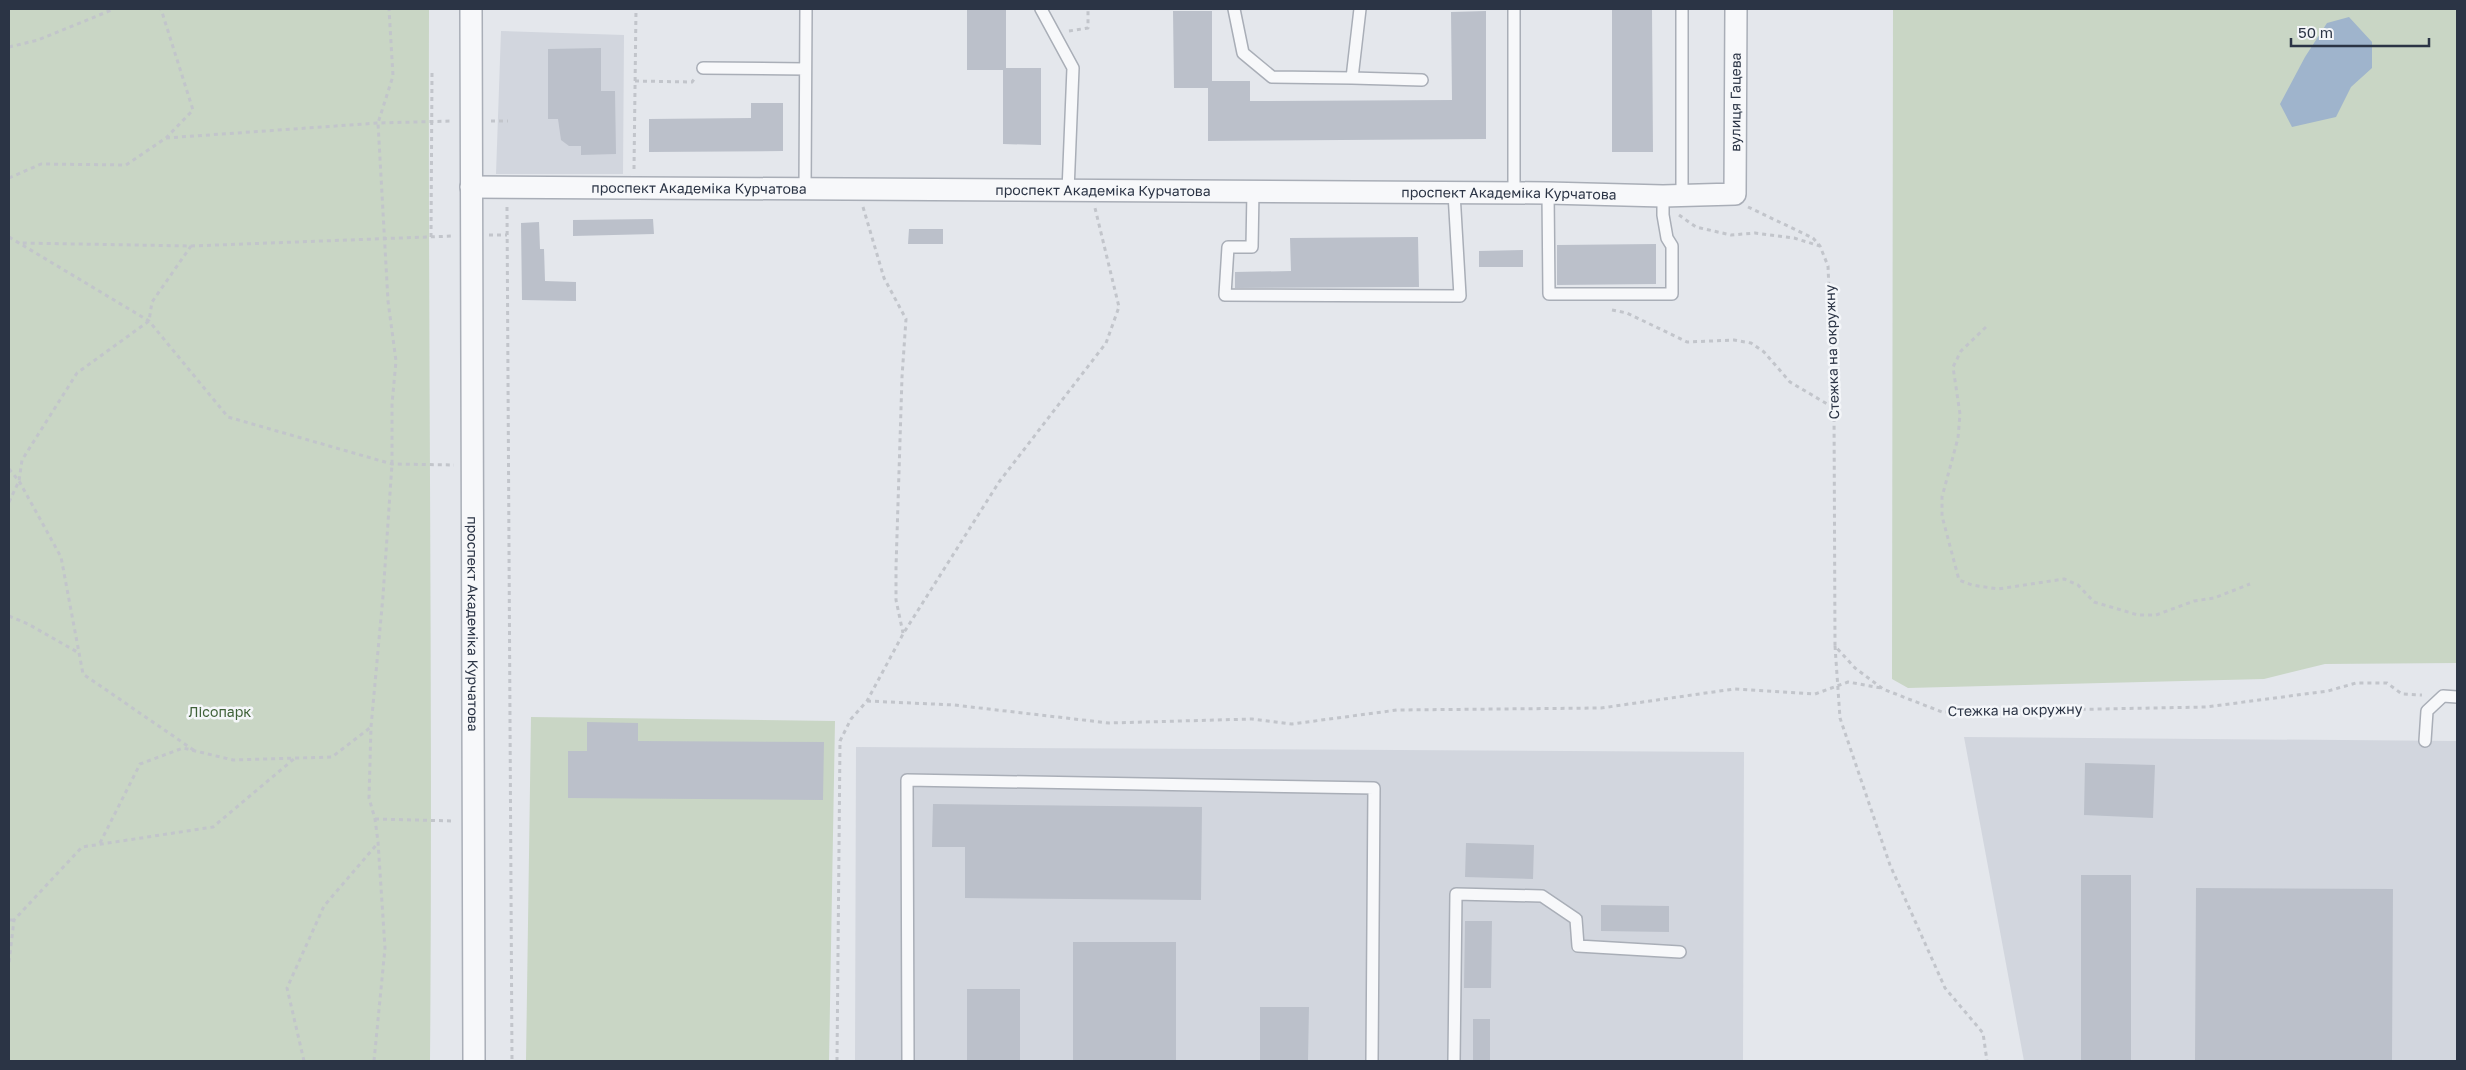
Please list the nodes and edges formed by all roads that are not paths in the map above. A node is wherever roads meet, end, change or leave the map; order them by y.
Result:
1 (471, 9) edge
2 (806, 9) edge
3 (1042, 9) edge
4 (1234, 9) edge
5 (1360, 9) edge
6 (1514, 9) edge
7 (1682, 9) edge
8 (1736, 9) edge
9 (703, 68) road end
10 (805, 69) junction
11 (1352, 78) junction
12 (1422, 80) dead end
13 (472, 187) junction
14 (805, 189) junction
15 (1068, 191) junction
16 (1253, 191) junction
17 (1454, 193) junction
18 (1514, 193) junction
19 (1548, 193) junction
20 (1735, 194) joint
21 (1672, 195) junction
22 (2457, 697) edge
23 (2425, 741) dead end
24 (1680, 952) dead end
25 (474, 1061) edge
26 (908, 1061) edge
27 (1372, 1061) edge
28 (1454, 1061) edge

1 - 13 street, проспект Академіка Курчатова
2 - 10 lane
3 - 15 lane
4 - 11 lane
5 - 11 lane
6 - 18 lane
7 - 21 lane
8 - 20 street, вулиця Гацева
9 - 10 lane
10 - 14 lane
11 - 12 lane
13 - 14 street, проспект Академіка Курчатова
13 - 25 street, проспект Академіка Курчатова
14 - 15 street, проспект Академіка Курчатова
15 - 16 street, проспект Академіка Курчатова
16 - 17 street, проспект Академіка Курчатова
16 - 17 lane
17 - 18 street, проспект Академіка Курчатова
18 - 19 street, проспект Академіка Курчатова
19 - 21 street, проспект Академіка Курчатова
19 - 21 lane
20 - 21 street, проспект Академіка Курчатова
22 - 23 lane
24 - 28 lane
26 - 27 lane

